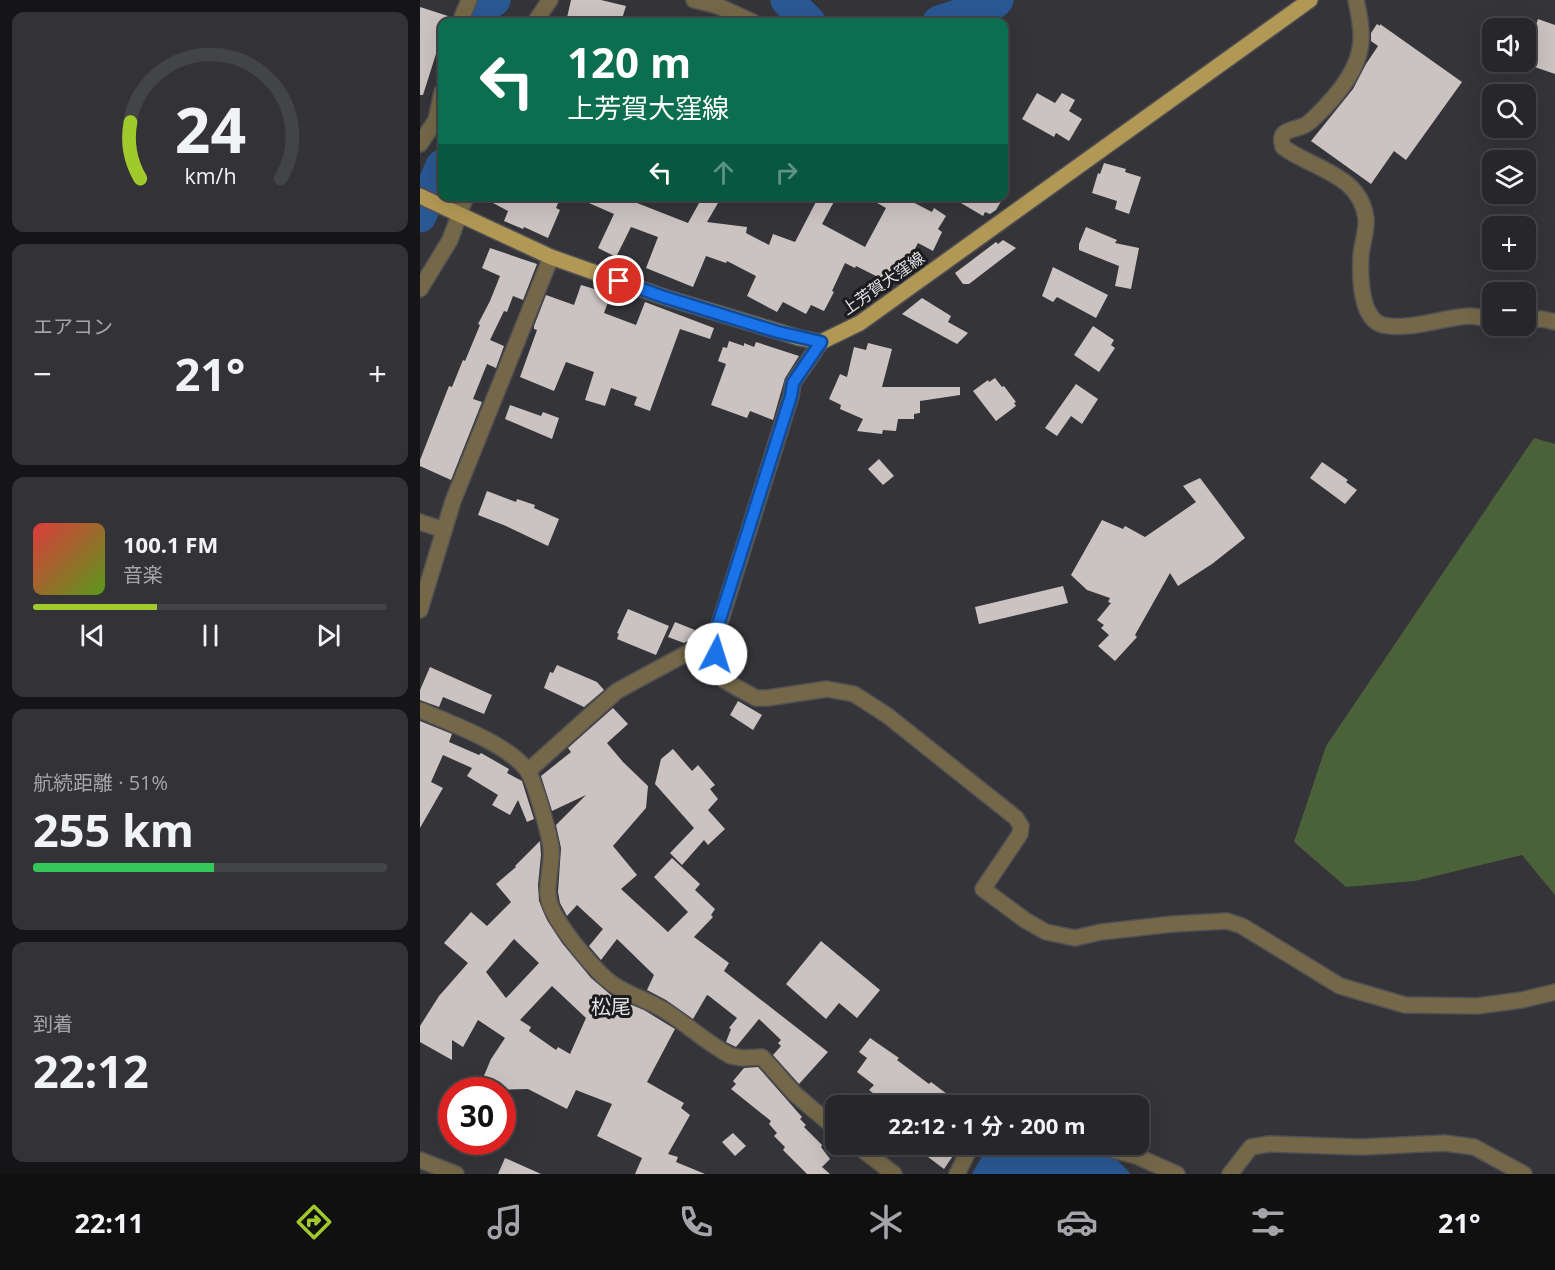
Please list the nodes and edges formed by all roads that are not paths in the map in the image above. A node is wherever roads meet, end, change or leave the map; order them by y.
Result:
1 (469, 0) edge
2 (550, 0) edge
3 (694, 0) edge
4 (1310, 0) edge
5 (1356, 0) edge
6 (462, 18) edge
7 (538, 18) edge
8 (744, 18) edge
9 (438, 111) edge
10 (420, 144) edge
11 (420, 196) edge
12 (462, 201) edge
13 (454, 213) junction
14 (551, 256) junction
15 (420, 289) edge
16 (1482, 318) edge
17 (1536, 320) edge
18 (1555, 321) edge
19 (821, 342) junction
20 (420, 522) edge
21 (444, 530) junction
22 (420, 610) edge
23 (714, 638) junction
24 (420, 710) edge
25 (528, 771) junction
26 (1555, 992) edge
27 (825, 1120) edge
28 (869, 1155) edge
29 (966, 1155) edge
30 (1132, 1155) edge
31 (420, 1160) edge
32 (456, 1174) edge
33 (894, 1174) edge
34 (957, 1174) edge
35 (1178, 1174) edge
36 (1230, 1174) edge
37 (1524, 1174) edge

1 - 6 street
2 - 7 street
3 - 8 street
4 - 19 main road, 上芳賀大窪線
5 - 16 street
9 - 10 street
11 - 13 main road
12 - 13 street
13 - 14 main road
13 - 15 street
14 - 19 main road
14 - 21 street
17 - 18 street
19 - 23 street
20 - 21 street
21 - 22 street
23 - 25 street
23 - 26 street
24 - 25 street
25 - 27 street
28 - 33 street
29 - 34 street
30 - 35 street
31 - 32 street
36 - 37 street

